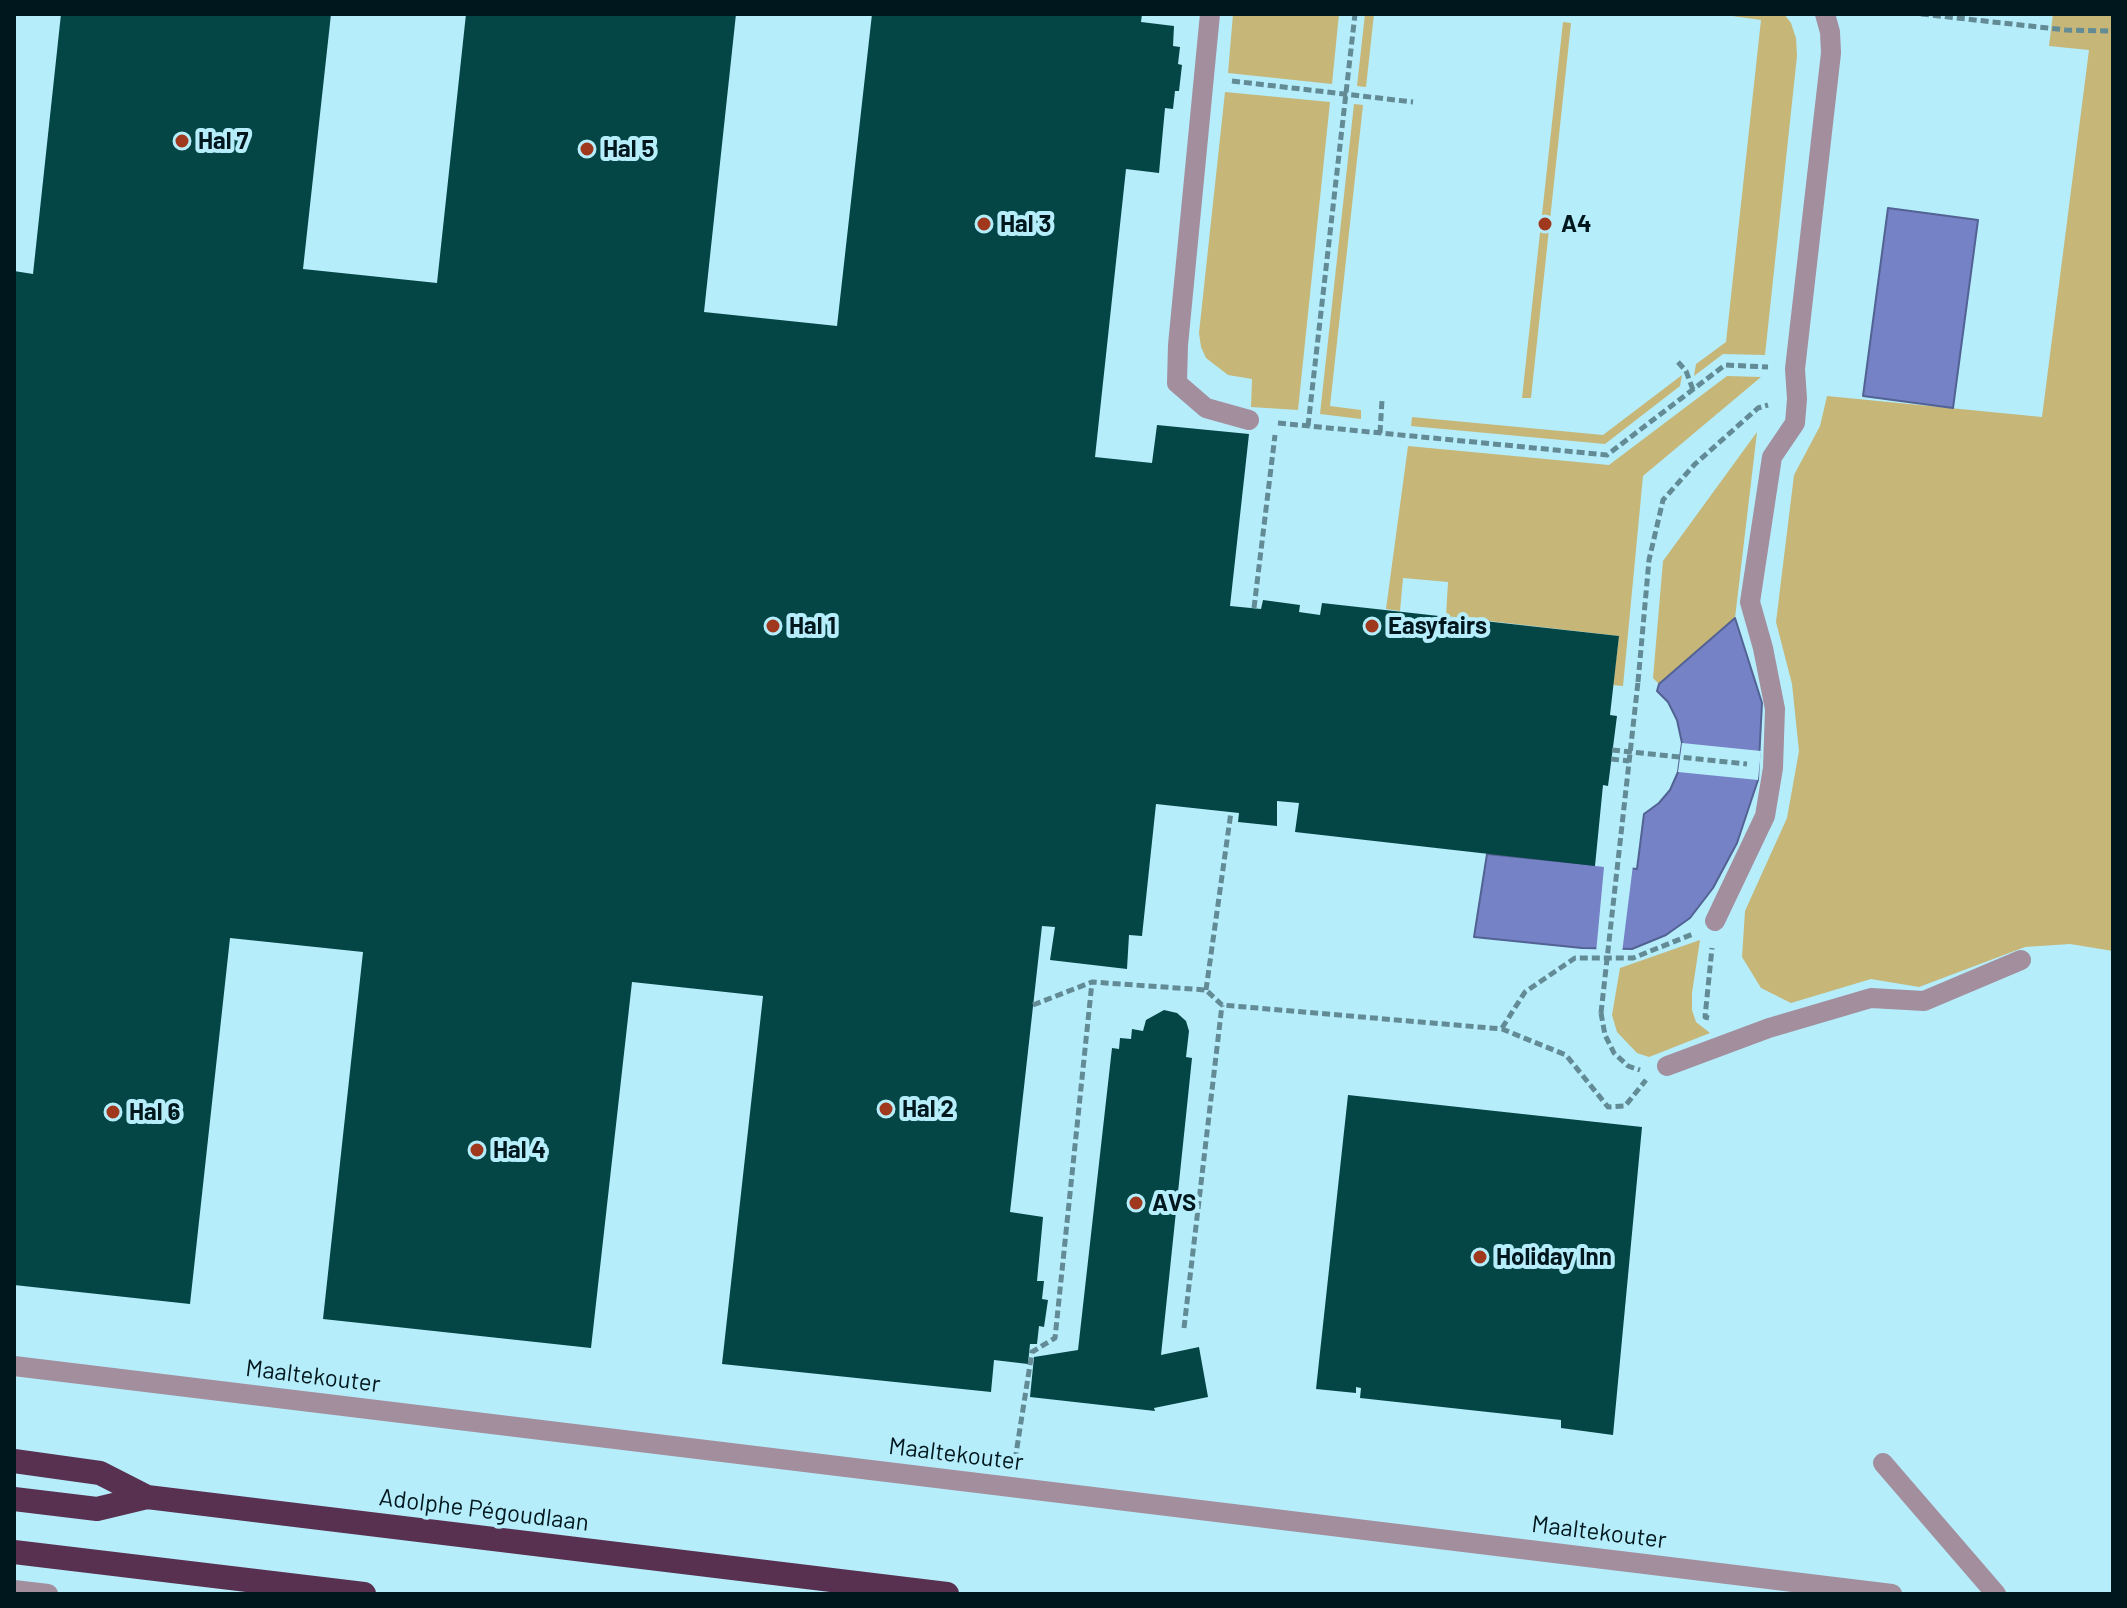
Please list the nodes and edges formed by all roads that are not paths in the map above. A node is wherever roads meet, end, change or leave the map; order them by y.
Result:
1 (1210, 14) edge
2 (1825, 14) edge
3 (1249, 420) dead end
4 (1715, 921) road end
5 (2021, 960) dead end
6 (1667, 1066) dead end
7 (14, 1366) edge
8 (14, 1461) edge
9 (1883, 1463) dead end
10 (147, 1497) junction
11 (14, 1499) edge
12 (14, 1552) edge
13 (14, 1590) edge
14 (48, 1594) edge
15 (364, 1594) edge
16 (947, 1594) edge
17 (1892, 1594) edge
18 (1996, 1594) edge

1 - 3 street
2 - 4 street
5 - 6 street
7 - 17 street, Maaltekouter
8 - 10 highway
9 - 18 street
10 - 11 highway, Adolphe Pégoudlaan
10 - 16 highway, Adolphe Pégoudlaan
12 - 15 highway
13 - 14 street

